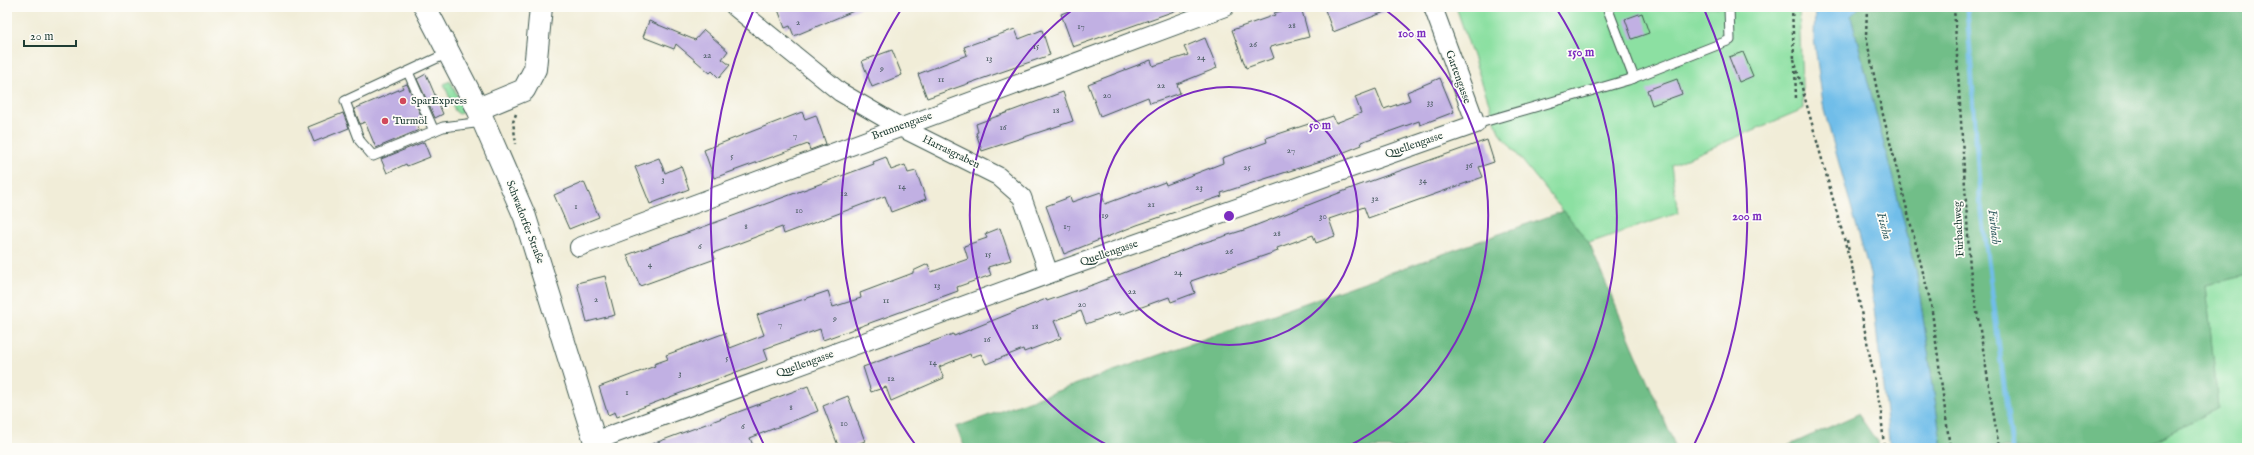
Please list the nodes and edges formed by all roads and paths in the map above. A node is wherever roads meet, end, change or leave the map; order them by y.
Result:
1 (425, 7) edge
2 (541, 7) edge
3 (735, 7) edge
4 (1225, 7) edge
5 (1433, 7) edge
6 (1607, 7) edge
7 (1729, 7) edge
8 (1792, 7) edge
9 (1867, 7) edge
10 (1954, 7) edge
11 (448, 53) junction
12 (1794, 59) junction
13 (408, 72) junction
14 (1631, 79) junction
15 (1796, 99) dead end
16 (480, 116) junction
17 (1476, 124) junction
18 (900, 127) junction
19 (434, 131) junction
20 (1846, 240) dead end
21 (579, 247) dead end
22 (1853, 271) junction
23 (1049, 274) junction
24 (596, 445) edge
25 (1884, 448) edge
26 (1950, 448) edge
27 (1999, 448) edge

1 - 11 main road, Schwadorfer Straße
2 - 16 main road
3 - 18 street, Harrasgraben
4 - 18 street, Brunnengasse
5 - 17 street, Gartengasse
6 - 14 lane
7 - 14 lane, Quellengasse
8 - 12 path
9 - 26 path
10 - 27 path, Fürbachweg
11 - 13 lane
11 - 16 main road, Schwadorfer Straße
12 - 15 path
12 - 22 path
13 - 19 lane
13 - 19 lane
14 - 17 lane, Quellengasse
16 - 19 lane
16 - 24 main road, Schwadorfer Straße
17 - 23 street, Quellengasse
18 - 21 street, Brunnengasse
18 - 23 street, Harrasgraben
20 - 22 path
22 - 25 path
23 - 24 street, Quellengasse

